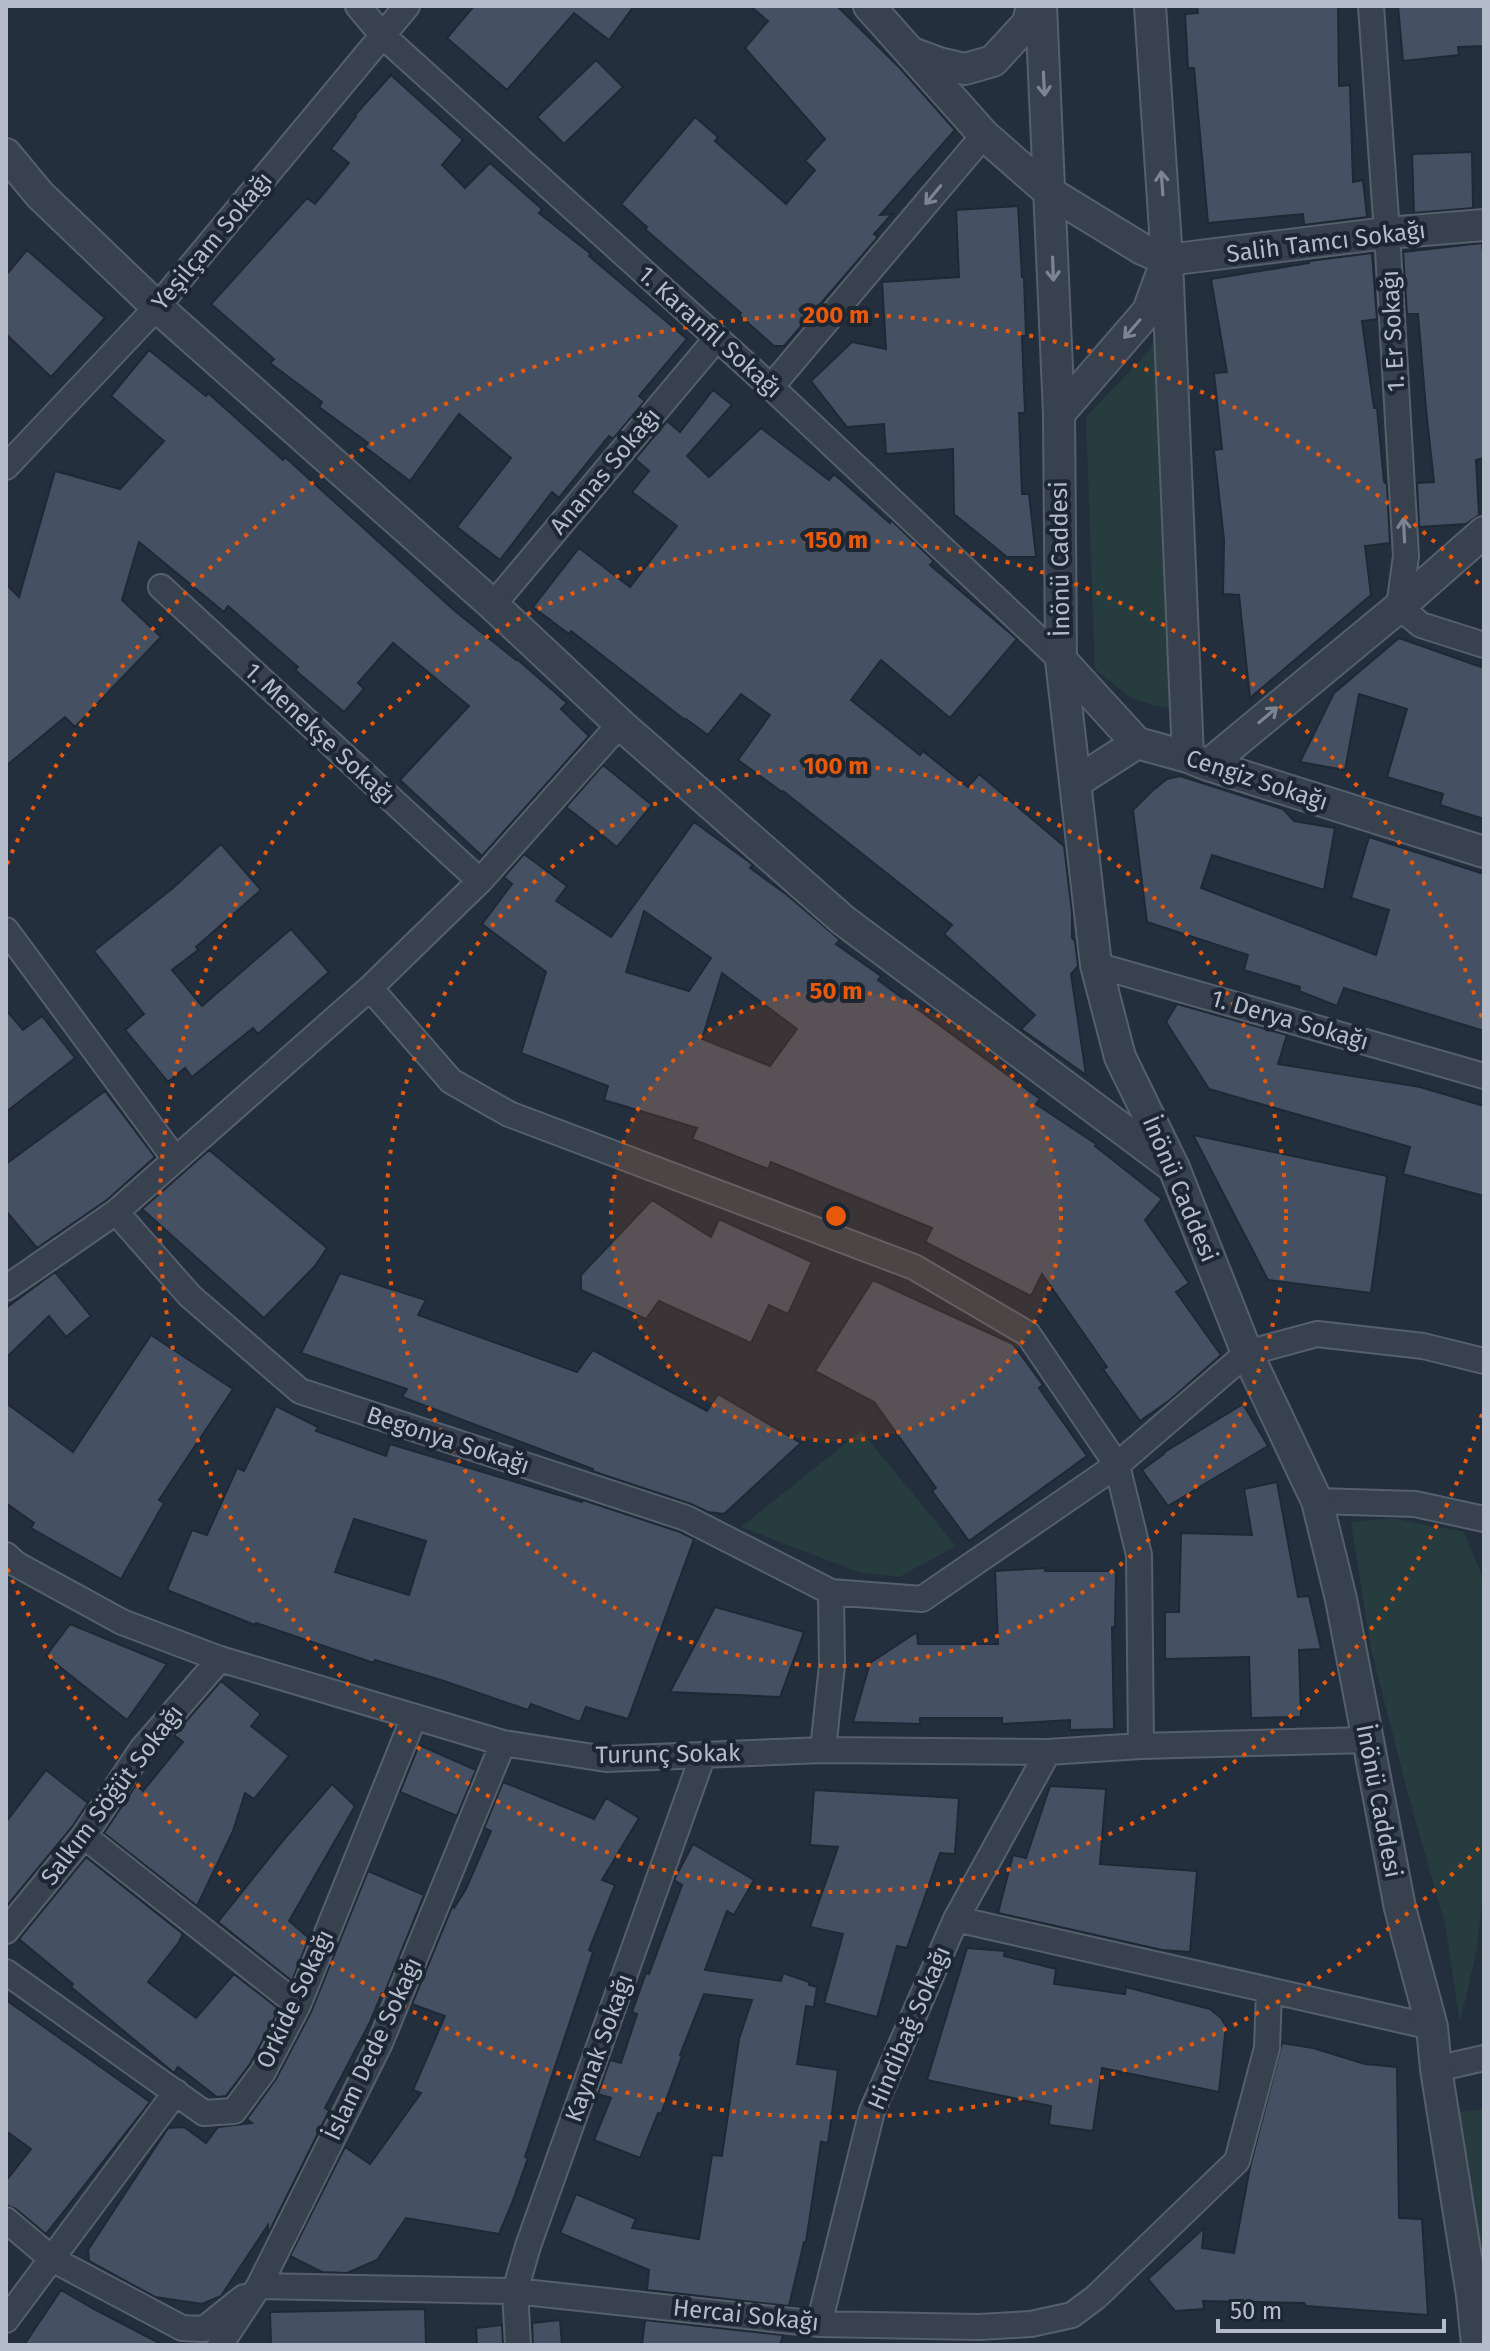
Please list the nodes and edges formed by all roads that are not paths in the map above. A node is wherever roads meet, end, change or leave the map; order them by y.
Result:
1 (358, 6) edge
2 (407, 6) edge
3 (869, 6) edge
4 (1032, 6) edge
5 (1041, 6) edge
6 (1150, 6) edge
7 (1371, 6) edge
8 (383, 36) junction
9 (907, 51) junction
10 (984, 135) junction
11 (6, 154) edge
12 (1049, 192) junction
13 (1484, 225) edge
14 (1387, 233) junction
15 (1167, 260) junction
16 (157, 307) junction
17 (717, 338) junction
18 (771, 387) junction
19 (1059, 414) junction
20 (9, 458) edge
21 (1484, 532) edge
22 (161, 587) dead end
23 (493, 605) junction
24 (1399, 607) junction
25 (1484, 645) edge
26 (1061, 660) junction
27 (620, 724) junction
28 (1137, 743) junction
29 (1198, 761) junction
30 (1075, 783) junction
31 (1484, 852) edge
32 (480, 881) junction
33 (6, 930) edge
34 (1096, 965) junction
35 (370, 988) junction
36 (1484, 1076) edge
37 (175, 1159) junction
38 (1174, 1168) junction
39 (116, 1212) junction
40 (6, 1288) edge
41 (1247, 1353) junction
42 (1484, 1361) edge
43 (1117, 1465) junction
44 (1317, 1501) junction
45 (1484, 1519) edge
46 (6, 1555) edge
47 (831, 1592) junction
48 (220, 1659) junction
49 (414, 1717) junction
50 (1367, 1740) junction
51 (503, 1743) junction
52 (1141, 1746) junction
53 (823, 1750) junction
54 (1048, 1752) junction
55 (703, 1755) junction
56 (84, 1836) junction
57 (956, 1919) junction
58 (6, 1931) edge
59 (6, 1972) edge
60 (1269, 1990) junction
61 (298, 2005) junction
62 (1432, 2027) junction
63 (1484, 2058) edge
64 (1436, 2069) junction
65 (176, 2092) junction
66 (6, 2220) edge
67 (52, 2259) junction
68 (259, 2286) junction
69 (515, 2291) junction
70 (6, 2320) edge
71 (819, 2324) junction
72 (980, 2336) edge
73 (220, 2345) edge
74 (518, 2345) edge
75 (1477, 2345) edge

1 - 8 street, 1. Karanfil Sokağı
2 - 8 street, Yeşilçam Sokağı
3 - 9 street
4 - 9 street
5 -> 12 street, İnönü Caddesi
15 -> 6 street
7 - 14 street, 1. Er Sokağı
8 - 16 street, Yeşilçam Sokağı
8 - 17 street, 1. Karanfil Sokağı
9 - 10 street
10 - 12 street
10 -> 18 street
11 - 16 street
12 - 15 street
12 -> 19 street, İnönü Caddesi
13 - 14 street, Salih Tamcı Sokağı
14 - 15 street, Salih Tamcı Sokağı
24 -> 14 street, 1. Er Sokağı
15 -> 19 street
15 - 29 street
16 - 20 street, Yeşilçam Sokağı
16 - 23 street
17 - 18 street, 1. Karanfil Sokağı
17 - 23 street, Ananas Sokağı
18 - 26 street, 1. Karanfil Sokağı
19 - 26 street, İnönü Caddesi
21 - 24 street
22 - 32 street, 1. Menekşe Sokağı
23 - 27 street
24 - 25 street
29 -> 24 street
26 - 28 street
26 - 30 street, İnönü Caddesi
27 - 32 street
27 - 38 street
28 - 29 street, Cengiz Sokağı
28 - 30 street
29 - 31 street, Cengiz Sokağı
30 - 34 street, İnönü Caddesi
32 - 35 street
33 - 37 street
34 - 36 street, 1. Derya Sokağı
34 - 38 street, İnönü Caddesi
35 - 37 street
35 - 43 street
37 - 39 street
38 - 41 street, İnönü Caddesi
39 - 40 street
39 - 47 street, Begonya Sokağı
41 - 42 street
41 - 43 street
41 - 44 street, İnönü Caddesi
43 - 47 street
43 - 52 street
44 - 45 street
44 - 50 street, İnönü Caddesi
46 - 48 street, Turunç Sokak
47 - 53 street
48 - 49 street, Turunç Sokak
48 - 56 street, Salkım Söğüt Sokağı
49 - 51 street, Turunç Sokak
49 - 61 street, Orkide Sokağı
50 - 52 street, Turunç Sokak
50 - 62 street, İnönü Caddesi
51 - 55 street, Turunç Sokak
51 - 68 street, İslam Dede Sokağı
52 - 54 street, Turunç Sokak
53 - 54 street, Turunç Sokak
53 - 55 street, Turunç Sokak
54 - 57 street, Hindibağ Sokağı
55 - 69 street, Kaynak Sokağı
56 - 58 street, Salkım Söğüt Sokağı
56 - 61 street
57 - 60 street
57 - 71 street, Hindibağ Sokağı
59 - 65 street, Orkide Sokağı
60 - 62 street
60 - 72 street, Hercai Sokağı
61 - 65 street, Orkide Sokağı
62 - 64 street, İnönü Caddesi
63 - 64 street
64 - 75 street, İnönü Caddesi
65 - 67 street
66 - 67 street
67 - 68 street
67 - 70 street
68 - 69 street, Hercai Sokağı
68 - 73 street, İslam Dede Sokağı
69 - 71 street, Hercai Sokağı
69 - 74 street, Kaynak Sokağı
71 - 72 street, Hercai Sokağı

